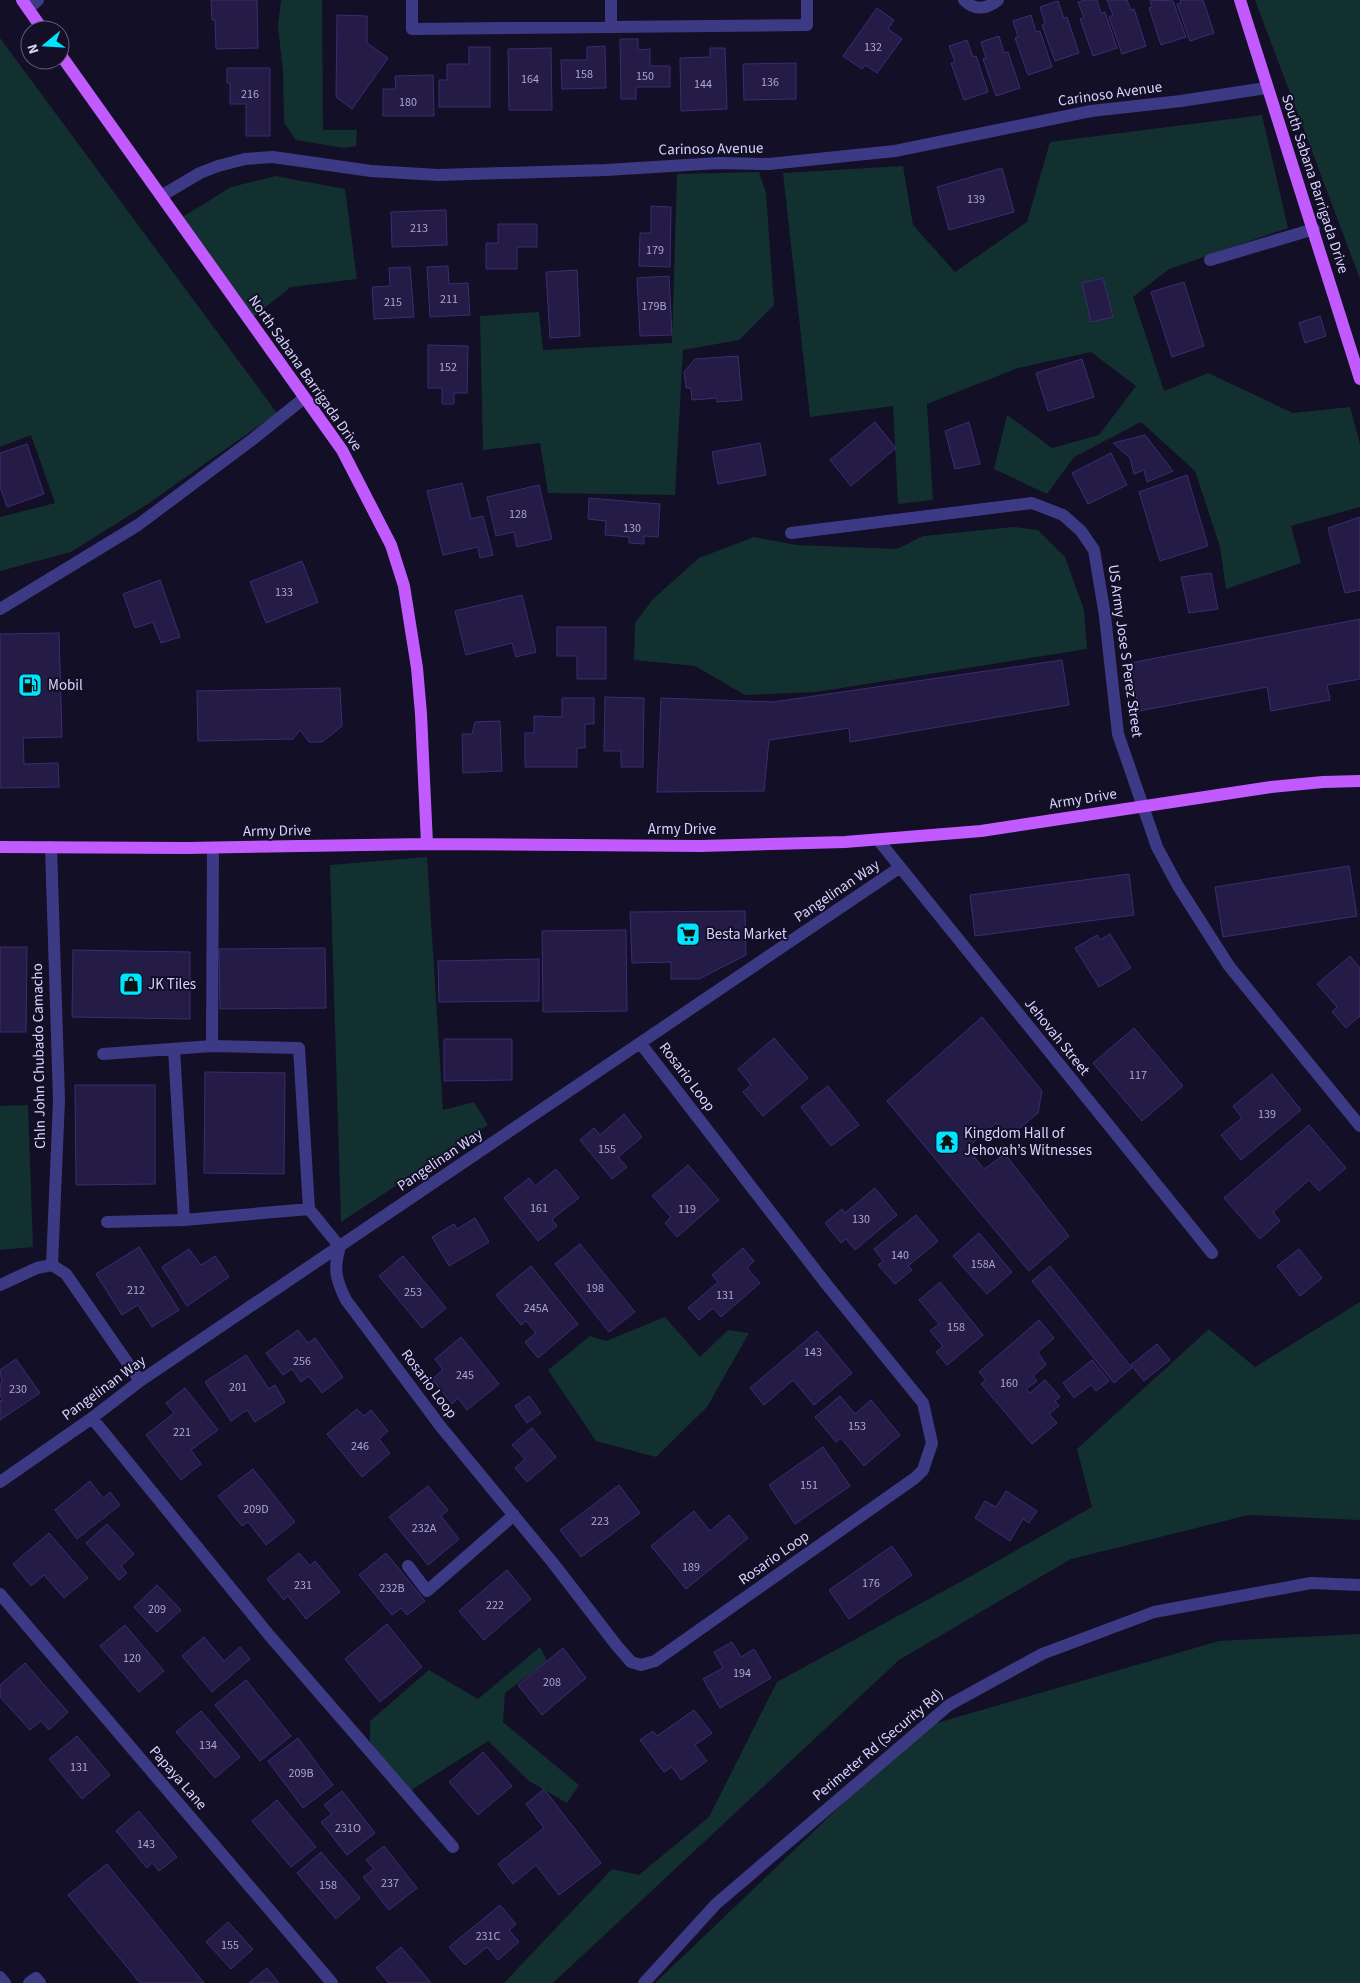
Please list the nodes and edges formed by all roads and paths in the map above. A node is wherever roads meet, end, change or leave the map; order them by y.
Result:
1 (38, 0) edge
2 (412, 0) edge
3 (611, 0) edge
4 (807, 0) edge
5 (964, 0) edge
6 (998, 0) edge
7 (1240, 0) edge
8 (25, 5) edge
9 (36, 20) edge
10 (611, 27) junction
11 (70, 68) edge
12 (1266, 88) junction
13 (161, 196) junction
14 (1314, 229) junction
15 (1210, 260) dead end
16 (1360, 379) edge
17 (303, 399) junction
18 (791, 533) dead end
19 (0, 609) edge
20 (1360, 782) edge
21 (1141, 806) junction
22 (878, 841) junction
23 (427, 844) junction
24 (0, 847) edge
25 (51, 847) junction
26 (213, 848) junction
27 (899, 868) junction
28 (641, 1044) junction
29 (212, 1046) junction
30 (174, 1049) junction
31 (103, 1054) dead end
32 (1360, 1126) edge
33 (309, 1209) junction
34 (184, 1220) junction
35 (107, 1222) dead end
36 (340, 1247) junction
37 (1212, 1253) dead end
38 (52, 1265) junction
39 (0, 1285) edge
40 (140, 1381) junction
41 (92, 1418) junction
42 (0, 1482) edge
43 (514, 1515) junction
44 (408, 1566) dead end
45 (1360, 1585) edge
46 (0, 1594) edge
47 (453, 1847) dead end
48 (0, 1977) edge
49 (5, 1983) edge
50 (30, 1983) edge
51 (40, 1983) edge
52 (332, 1983) edge
53 (644, 1983) edge

1 - 8 street
2 - 10 street
3 - 10 street
4 - 10 street
5 - 6 street
7 - 12 main road, South Sabana Barrigada Drive
8 - 9 main road
11 - 13 main road, North Sabana Barrigada Drive
12 - 13 street, Carinoso Avenue
12 - 14 main road, South Sabana Barrigada Drive
13 - 17 main road, North Sabana Barrigada Drive
14 - 15 street
14 - 16 main road, South Sabana Barrigada Drive
17 - 19 street
17 - 23 main road, North Sabana Barrigada Drive
18 - 21 street, US Army Jose S Perez Street
20 - 21 main road, Army Drive
21 - 22 main road, Army Drive
21 - 32 street, US Army Jose S Perez Street
22 - 23 main road, Army Drive
22 - 27 street, Jehovah Street
23 - 26 main road, Army Drive
24 - 25 main road, Army Drive
25 - 26 main road, Army Drive
25 - 38 street, Chln John Chubado Camacho
26 - 29 street
27 - 28 street, Pangelinan Way
27 - 37 street, Jehovah Street
28 - 36 street, Pangelinan Way
28 - 43 street, Rosario Loop
29 - 30 street
29 - 33 street
30 - 31 street
30 - 34 street
33 - 34 street
33 - 36 street
34 - 35 street
36 - 40 street, Pangelinan Way
36 - 43 street, Rosario Loop
38 - 39 street
38 - 40 street
40 - 41 street, Pangelinan Way
41 - 42 street, Pangelinan Way
41 - 47 street
43 - 44 street
45 - 53 street, Perimeter Rd (Security Rd)
46 - 52 street, Papaya Lane
48 - 49 street
50 - 51 street

